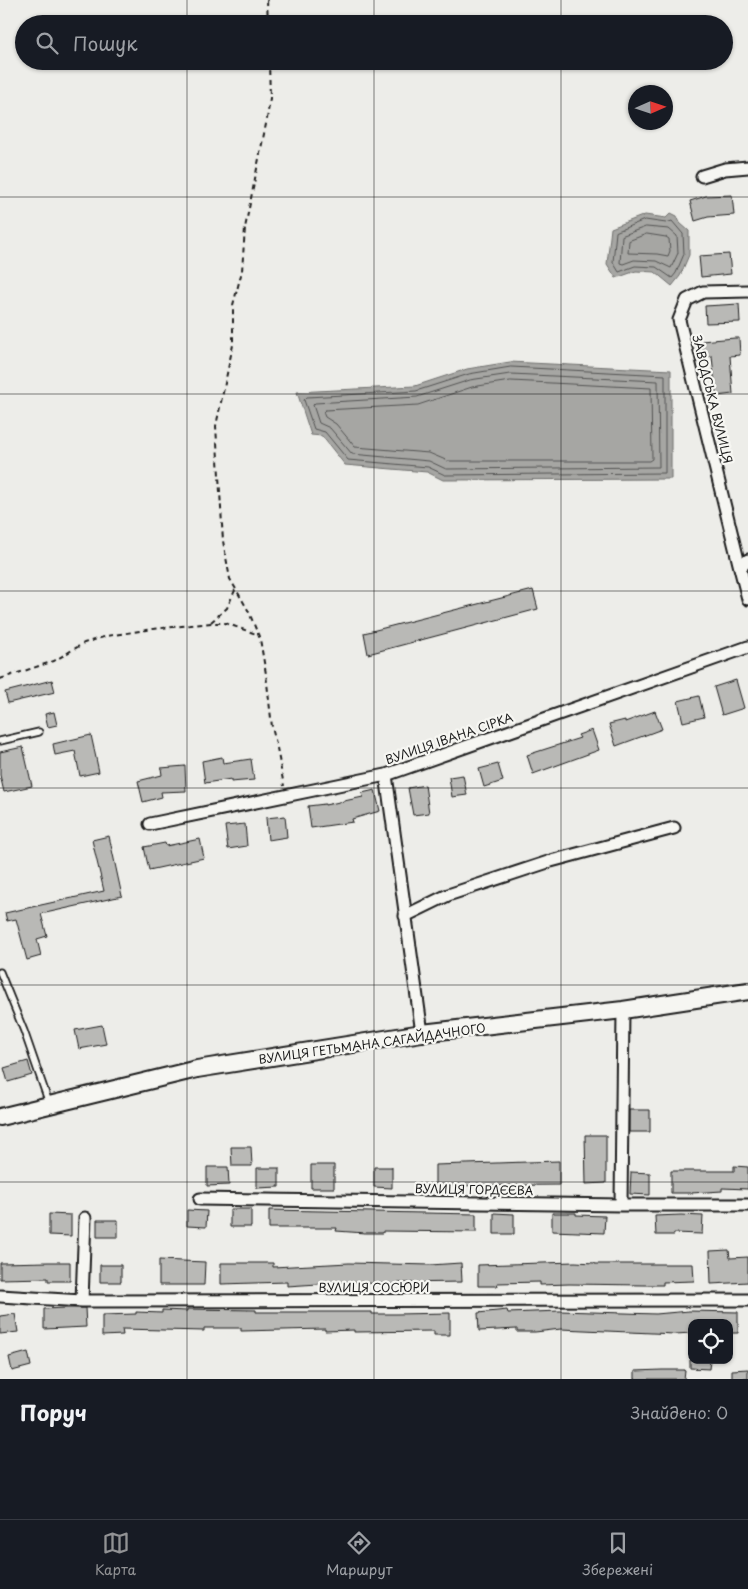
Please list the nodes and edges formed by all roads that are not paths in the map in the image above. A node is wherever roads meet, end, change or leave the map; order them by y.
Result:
1 (748, 167) edge
2 (702, 176) dead end
3 (748, 291) edge
4 (744, 564) edge
5 (748, 599) edge
6 (748, 647) edge
7 (39, 732) dead end
8 (0, 741) edge
9 (386, 775) junction
10 (150, 824) dead end
11 (674, 828) dead end
12 (405, 916) junction
13 (0, 972) edge
14 (748, 991) edge
15 (623, 1010) junction
16 (422, 1033) junction
17 (50, 1105) junction
18 (0, 1117) edge
19 (200, 1199) dead end
20 (621, 1205) junction
21 (748, 1205) edge
22 (85, 1218) dead end
23 (0, 1296) edge
24 (748, 1300) edge
25 (82, 1301) junction

1 - 2 street
3 - 4 street, ЗАВОДСЬКА ВУЛИЦЯ
4 - 5 street, ЗАВОДСЬКА ВУЛИЦЯ
6 - 9 street, ВУЛИЦЯ ІВАНА СІРКА
7 - 8 lane
9 - 10 street, ВУЛИЦЯ ІВАНА СІРКА
9 - 12 street
11 - 12 street
12 - 16 street
13 - 17 lane
14 - 15 main road, ВУЛИЦЯ ГЕТЬМАНА САГАЙДАЧНОГО
15 - 16 main road, ВУЛИЦЯ ГЕТЬМАНА САГАЙДАЧНОГО
15 - 20 street
16 - 17 main road, ВУЛИЦЯ ГЕТЬМАНА САГАЙДАЧНОГО
17 - 18 main road, ВУЛИЦЯ ГЕТЬМАНА САГАЙДАЧНОГО
19 - 20 street, ВУЛИЦЯ ГОРДЄЄВА
20 - 21 street, ВУЛИЦЯ ГОРДЄЄВА
22 - 25 street
23 - 25 street, ВУЛИЦЯ СОСЮРИ
24 - 25 street, ВУЛИЦЯ СОСЮРИ

